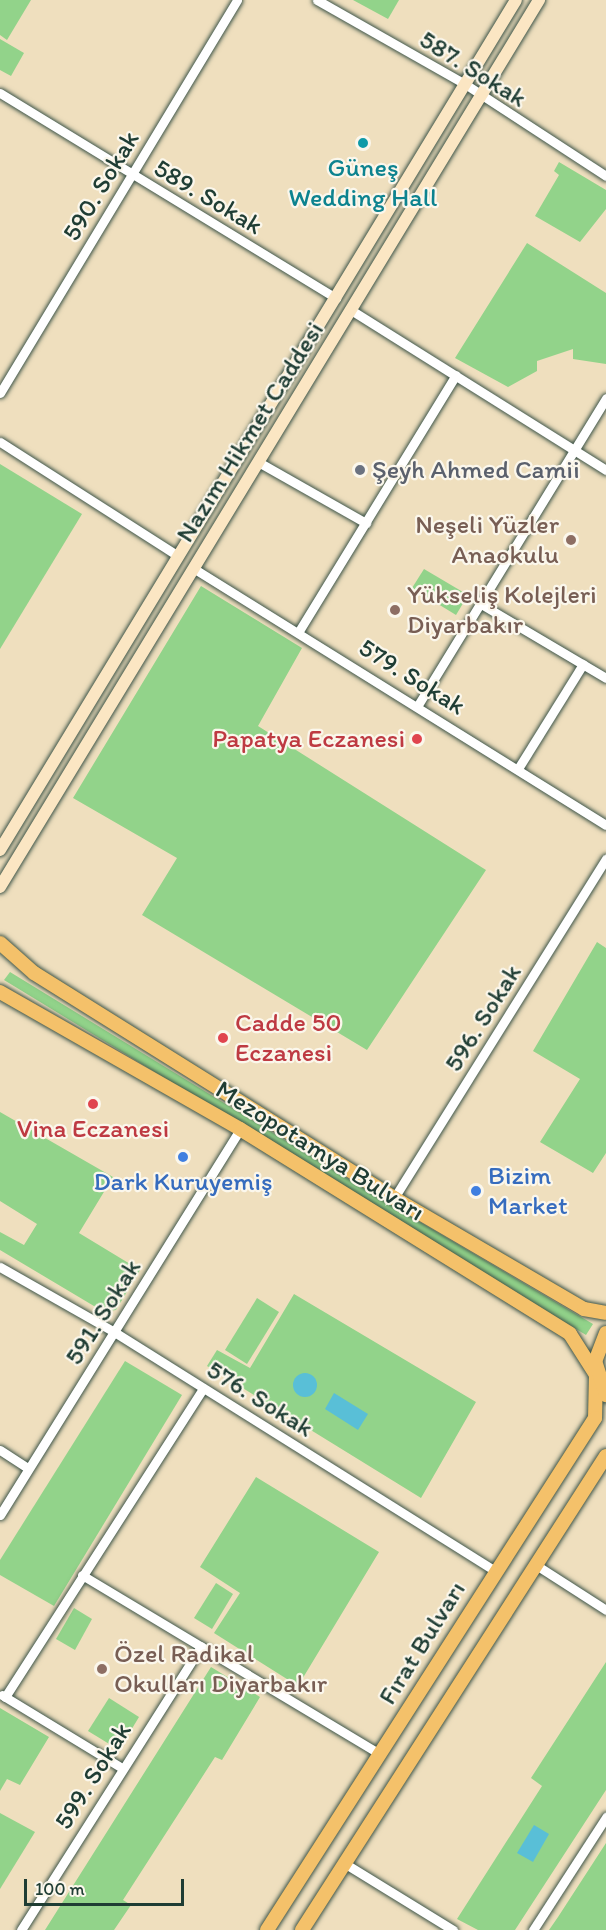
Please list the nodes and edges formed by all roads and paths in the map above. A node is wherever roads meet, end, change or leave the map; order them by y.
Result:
1 (237, 0) edge
2 (317, 0) edge
3 (516, 0) edge
4 (539, 0) edge
5 (465, 84) junction
6 (0, 93) edge
7 (480, 98) junction
8 (131, 176) junction
9 (606, 176) edge
10 (336, 298) junction
11 (351, 310) junction
12 (456, 375) junction
13 (0, 393) edge
14 (606, 398) edge
15 (0, 442) edge
16 (574, 450) junction
17 (260, 463) junction
18 (606, 470) edge
19 (366, 523) junction
20 (178, 556) junction
21 (193, 568) junction
22 (481, 604) junction
23 (299, 632) junction
24 (583, 664) junction
25 (606, 678) edge
26 (418, 705) junction
27 (519, 767) junction
28 (606, 825) edge
29 (0, 850) edge
30 (606, 859) edge
31 (0, 887) edge
32 (0, 943) edge
33 (0, 992) edge
34 (240, 1129) junction
35 (394, 1198) junction
36 (0, 1267) edge
37 (606, 1313) edge
38 (116, 1333) junction
39 (606, 1333) edge
40 (596, 1375) junction
41 (203, 1388) junction
42 (606, 1395) edge
43 (0, 1450) edge
44 (606, 1456) edge
45 (28, 1468) junction
46 (0, 1515) edge
47 (536, 1564) junction
48 (495, 1571) junction
49 (82, 1575) junction
50 (606, 1610) edge
51 (201, 1646) junction
52 (2, 1695) edge
53 (380, 1754) junction
54 (122, 1768) junction
55 (606, 1817) edge
56 (603, 1829) edge
57 (344, 1863) junction
58 (21, 1930) edge
59 (267, 1930) edge
60 (302, 1930) edge
61 (453, 1930) edge
62 (533, 1930) edge

1 - 8 street, 590. Sokak
2 - 5 street, 587. Sokak
3 - 5 main road, Nazım Hikmet Caddesi
4 - 7 main road, Nazım Hikmet Caddesi
5 - 7 street, 587. Sokak
5 - 10 main road, Nazım Hikmet Caddesi
6 - 8 street, 589. Sokak
7 - 9 street, 587. Sokak
7 - 11 main road, Nazım Hikmet Caddesi
8 - 10 street, 589. Sokak
8 - 13 street, 590. Sokak
10 - 20 main road, Nazım Hikmet Caddesi
11 - 12 street
11 - 17 main road, Nazım Hikmet Caddesi
12 - 16 street
12 - 19 street
14 - 16 street
15 - 20 street
16 - 18 street
16 - 22 street
17 - 19 street
17 - 21 main road, Nazım Hikmet Caddesi
19 - 23 street
20 - 29 main road, Nazım Hikmet Caddesi
21 - 23 street, 579. Sokak
21 - 31 main road, Nazım Hikmet Caddesi
22 - 24 street
22 - 26 street
23 - 26 street, 579. Sokak
24 - 25 street
24 - 27 street
26 - 27 street, 579. Sokak
27 - 28 street, 579. Sokak
30 - 35 street, 596. Sokak
32 - 35 main road, Mezopotamya Bulvarı
33 - 34 main road, Mezopotamya Bulvarı
34 - 38 street, 591. Sokak
34 - 40 main road, Mezopotamya Bulvarı
35 - 37 main road, Mezopotamya Bulvarı
36 - 38 street, 576. Sokak
38 - 41 street, 576. Sokak
38 - 45 street, 591. Sokak
39 - 40 main road, Fırat Bulvarı
40 - 42 main road, Mezopotamya Bulvarı
40 - 48 main road, Fırat Bulvarı
41 - 48 street, 576. Sokak
41 - 49 street
43 - 45 street
44 - 47 main road, Fırat Bulvarı
45 - 46 street, 591. Sokak
47 - 50 street
47 - 57 main road, Fırat Bulvarı
48 - 53 main road, Fırat Bulvarı
49 - 51 street
49 - 52 street
51 - 53 street
51 - 54 street, 599. Sokak
52 - 54 street
53 - 59 main road, Fırat Bulvarı
54 - 58 street, 599. Sokak
55 - 56 street
56 - 62 street
57 - 60 main road, Fırat Bulvarı
57 - 61 street

